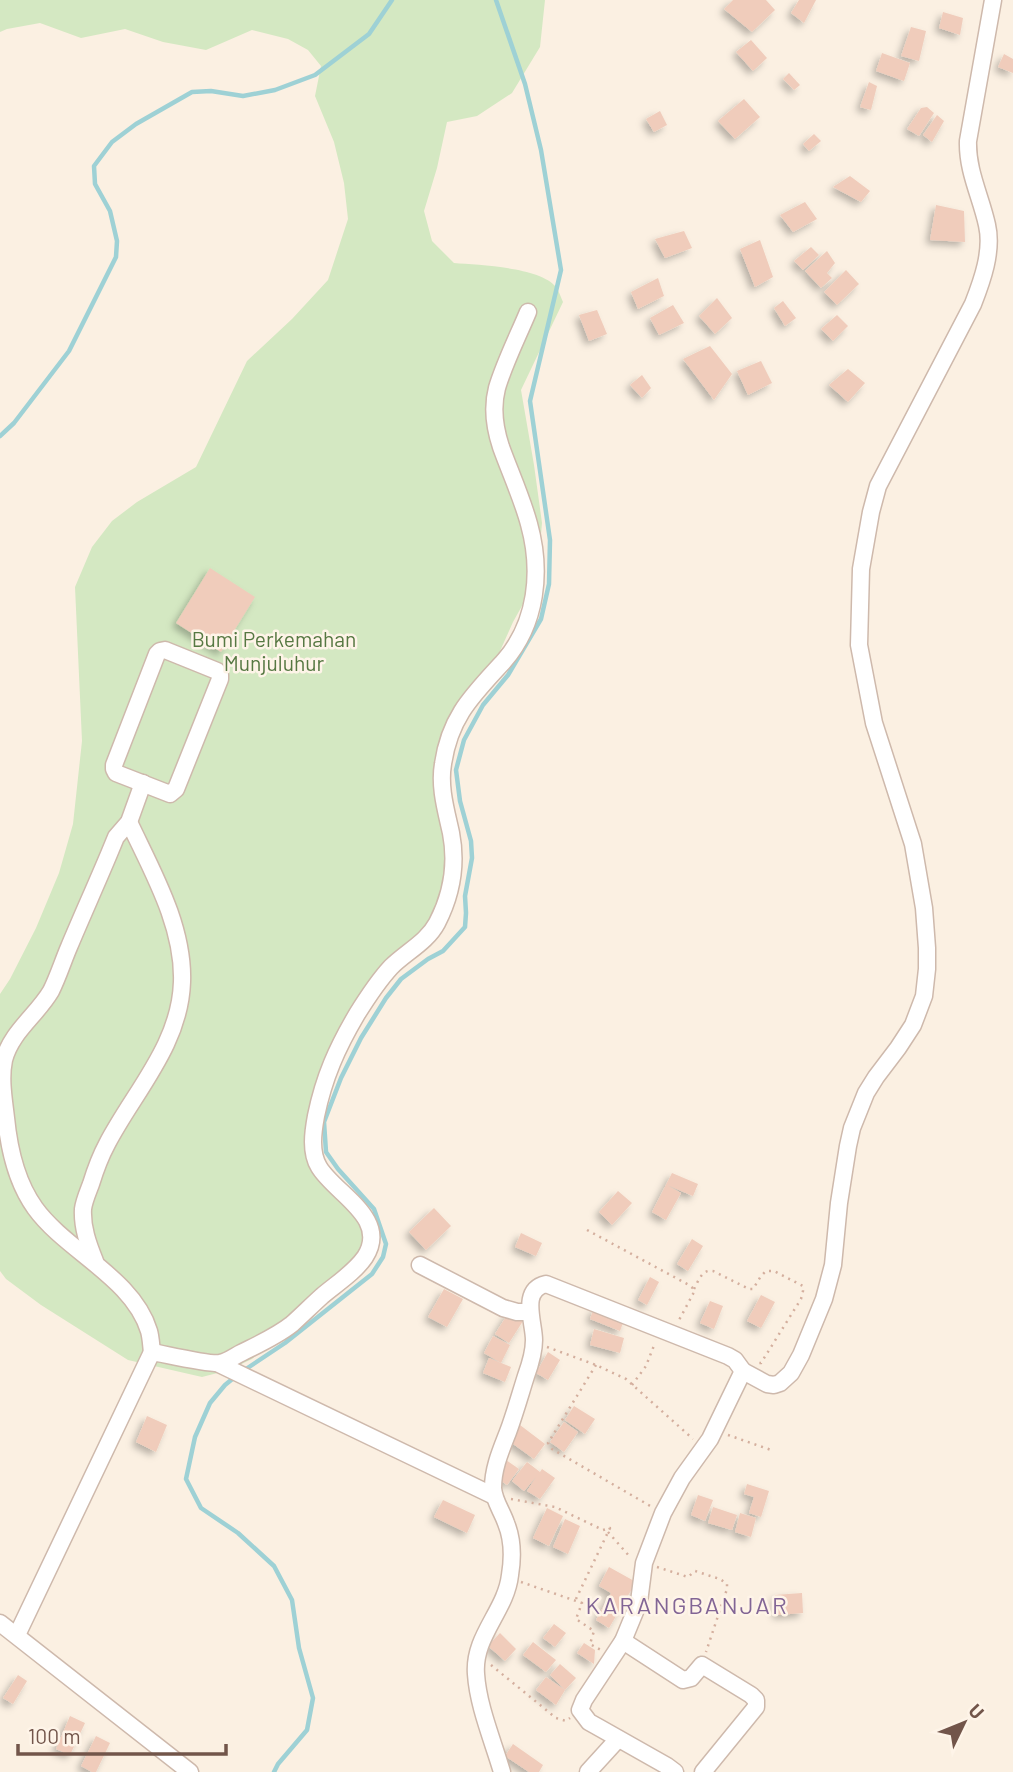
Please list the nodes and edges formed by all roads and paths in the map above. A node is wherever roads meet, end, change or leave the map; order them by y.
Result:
1 (993, 0) edge
2 (528, 312) dead end
3 (144, 783) junction
4 (129, 822) junction
5 (587, 1230) dead end
6 (96, 1264) junction
7 (420, 1265) dead end
8 (694, 1289) junction
9 (529, 1312) junction
10 (665, 1331) junction
11 (534, 1342) junction
12 (152, 1352) junction
13 (596, 1365) junction
14 (230, 1368) junction
15 (743, 1371) junction
16 (632, 1385) junction
17 (715, 1430) junction
18 (704, 1450) junction
19 (774, 1451) dead end
20 (494, 1496) junction
21 (663, 1513) junction
22 (608, 1532) junction
23 (644, 1568) junction
24 (510, 1578) junction
25 (575, 1601) junction
26 (0, 1623) edge
27 (17, 1635) junction
28 (624, 1641) junction
29 (477, 1653) junction
30 (613, 1657) junction
31 (702, 1665) junction
32 (580, 1710) junction
33 (618, 1739) junction
34 (190, 1772) edge
35 (502, 1772) edge
36 (589, 1772) edge
37 (675, 1772) edge
38 (703, 1772) edge

1 - 15 street
2 - 14 street
3 - 3 street
3 - 4 street
4 - 6 street
4 - 6 street
5 - 8 path
6 - 12 street
7 - 9 street
8 - 10 path
8 - 15 path
9 - 10 street
9 - 11 street
10 - 15 street
10 - 16 path
11 - 13 path
11 - 20 street
12 - 14 street
12 - 27 street
13 - 16 path
13 - 21 path
14 - 20 street
15 - 17 street
16 - 18 path
17 - 18 street
17 - 19 path
18 - 21 street
20 - 22 path
20 - 24 street
21 - 23 street
22 - 23 path
22 - 25 path
23 - 28 street
23 - 31 path
24 - 25 path
24 - 29 street
25 - 30 path
26 - 27 street
27 - 34 street
28 - 30 street
28 - 31 street
29 - 32 path
29 - 35 street
30 - 32 street
31 - 38 street
32 - 33 street
33 - 36 street
33 - 37 street

